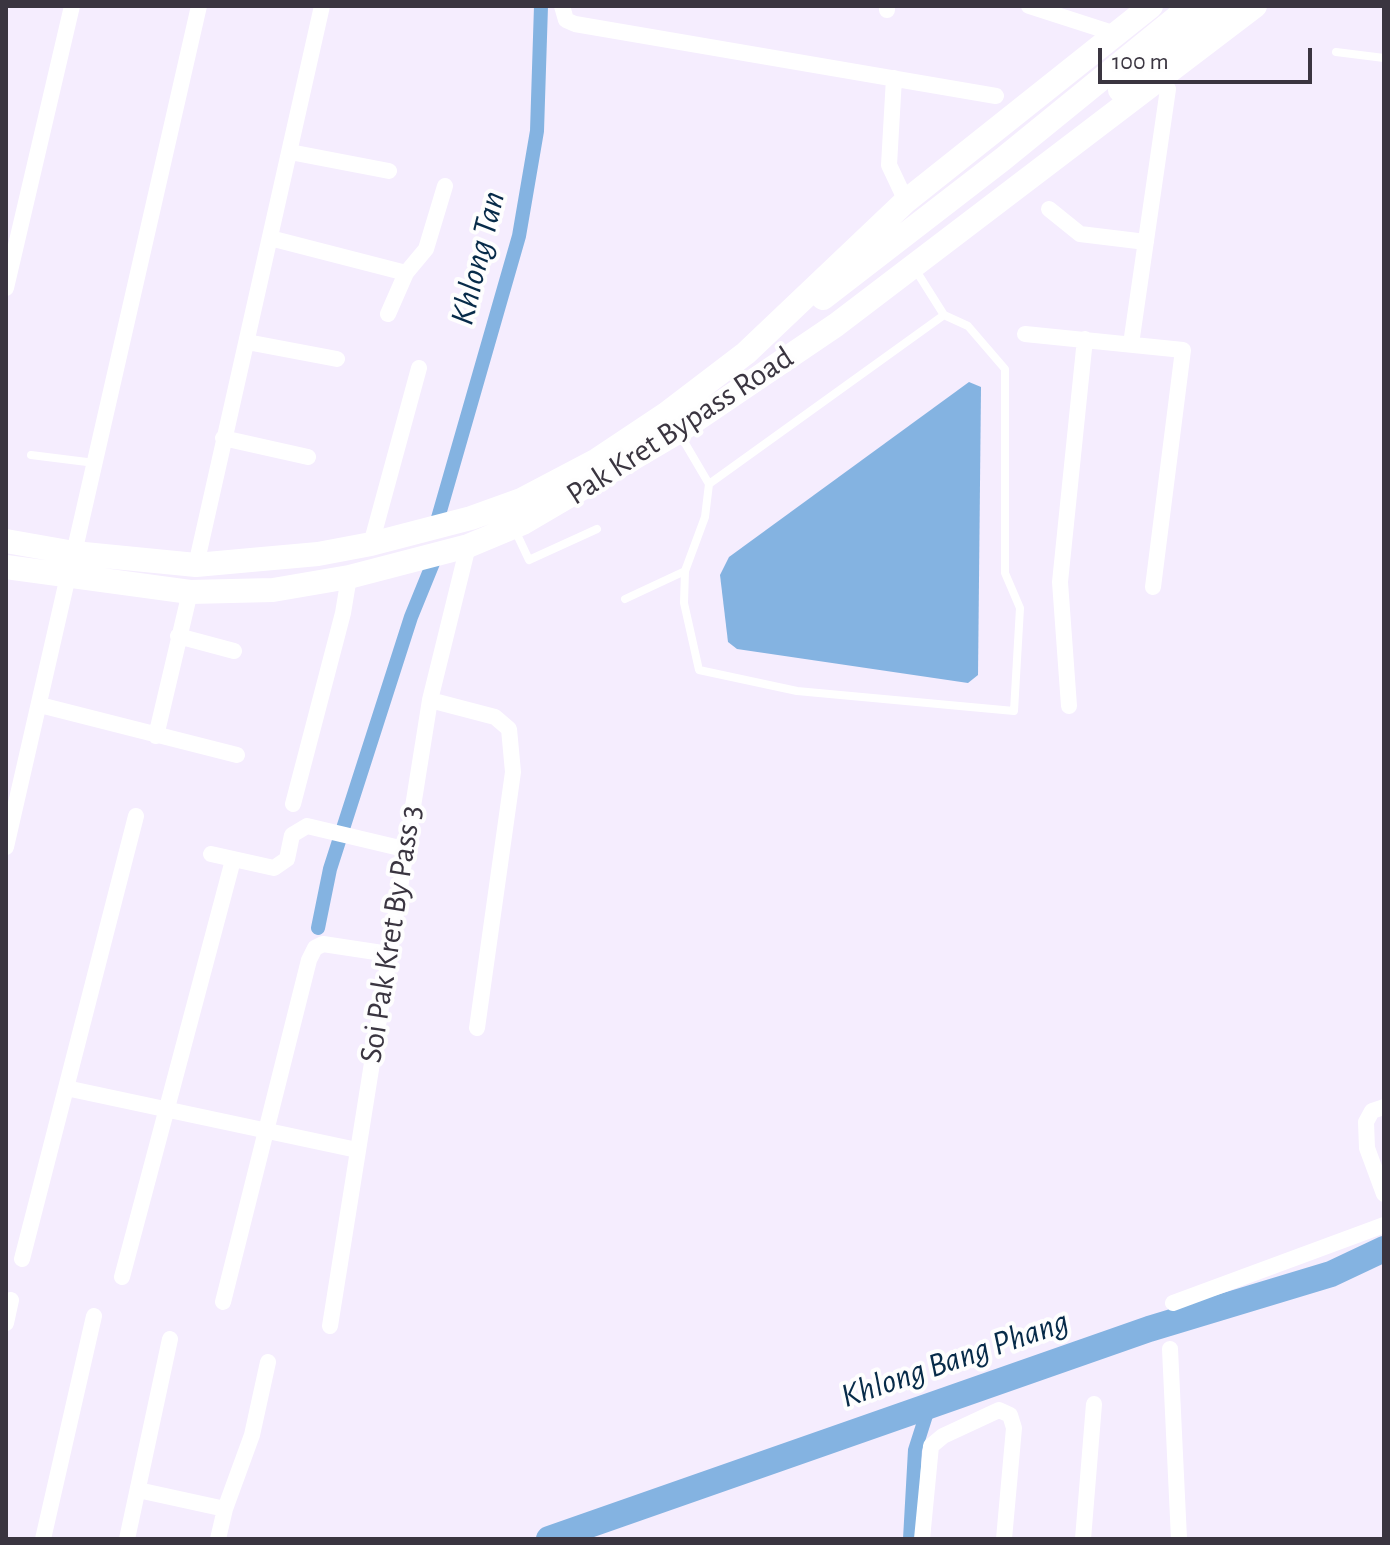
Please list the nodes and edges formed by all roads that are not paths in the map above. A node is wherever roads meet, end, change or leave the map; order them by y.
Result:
1 (72, 6) edge
2 (199, 6) edge
3 (322, 6) edge
4 (562, 6) edge
5 (1029, 6) edge
6 (1151, 6) edge
7 (1191, 6) edge
8 (1224, 6) edge
9 (1255, 6) edge
10 (1116, 34) junction
11 (1336, 52) dead end
12 (1384, 58) edge
13 (894, 78) junction
14 (1161, 78) junction
15 (996, 96) dead end
16 (290, 152) junction
17 (1010, 163) junction
18 (389, 171) dead end
19 (445, 186) dead end
20 (906, 201) junction
21 (1049, 209) dead end
22 (270, 238) junction
23 (1146, 242) junction
24 (913, 267) junction
25 (406, 273) junction
26 (6, 288) edge
27 (388, 314) dead end
28 (944, 315) junction
29 (1025, 334) dead end
30 (1085, 339) junction
31 (247, 342) junction
32 (1131, 344) junction
33 (746, 353) junction
34 (337, 359) dead end
35 (419, 368) dead end
36 (773, 368) junction
37 (678, 432) junction
38 (223, 438) junction
39 (31, 455) dead end
40 (308, 457) dead end
41 (95, 463) junction
42 (709, 484) junction
43 (514, 527) junction
44 (597, 529) dead end
45 (6, 541) edge
46 (371, 544) junction
47 (468, 546) junction
48 (71, 565) junction
49 (196, 565) junction
50 (6, 567) edge
51 (685, 571) junction
52 (349, 577) junction
53 (1153, 587) dead end
54 (190, 592) junction
55 (625, 599) dead end
56 (178, 636) junction
57 (234, 651) dead end
58 (430, 700) junction
59 (40, 705) junction
60 (1069, 706) dead end
61 (156, 736) junction
62 (237, 755) dead end
63 (293, 804) dead end
64 (136, 816) dead end
65 (6, 847) edge
66 (404, 849) junction
67 (211, 854) dead end
68 (233, 860) junction
69 (389, 954) junction
70 (477, 1028) dead end
71 (66, 1088) junction
72 (1384, 1107) edge
73 (167, 1110) junction
74 (265, 1130) junction
75 (357, 1150) junction
76 (1384, 1194) edge
77 (1384, 1225) edge
78 (22, 1259) dead end
79 (122, 1277) dead end
80 (11, 1300) dead end
81 (223, 1302) dead end
82 (1173, 1303) dead end
83 (94, 1316) dead end
84 (6, 1323) edge
85 (330, 1326) dead end
86 (170, 1339) dead end
87 (1170, 1349) dead end
88 (268, 1362) dead end
89 (1094, 1404) dead end
90 (138, 1490) junction
91 (225, 1509) junction
92 (43, 1539) edge
93 (127, 1539) edge
94 (218, 1539) edge
95 (922, 1539) edge
96 (1004, 1539) edge
97 (1083, 1539) edge
98 (1179, 1539) edge

1 - 26 street
2 - 41 street
3 - 16 street
4 - 13 street
5 - 10 street
6 - 10 main road, Pak Kret Bypass Road
7 - 17 main road
8 - 17 main road
9 - 14 main road, Pak Kret Bypass Road
10 - 20 main road, Pak Kret Bypass Road
11 - 12 lane
13 - 15 street
13 - 20 street
14 - 23 street
14 - 24 main road, Pak Kret Bypass Road
16 - 18 street
16 - 22 street
17 - 33 main road
17 - 36 main road
19 - 25 street
20 - 33 main road, Pak Kret Bypass Road
21 - 23 street
22 - 25 street
22 - 31 street
23 - 32 street
24 - 28 lane
24 - 36 main road, Pak Kret Bypass Road
25 - 27 street
28 - 42 lane
28 - 51 lane
29 - 30 street
30 - 32 street
30 - 60 street
31 - 34 street
31 - 38 street
32 - 53 street
33 - 46 main road, Pak Kret Bypass Road
35 - 46 street
36 - 37 main road, Pak Kret Bypass Road
37 - 42 lane
37 - 43 main road, Pak Kret Bypass Road
38 - 40 street
38 - 49 street
39 - 41 lane
41 - 48 street
42 - 51 lane
43 - 44 lane
43 - 47 main road, Pak Kret Bypass Road
45 - 48 main road, Pak Kret Bypass Road
46 - 49 main road, Pak Kret Bypass Road
47 - 52 main road, Pak Kret Bypass Road
47 - 58 street, Soi Pak Kret By Pass 3
48 - 49 main road, Pak Kret Bypass Road
48 - 50 main road, Pak Kret Bypass Road
48 - 54 main road, Pak Kret Bypass Road
48 - 59 street
51 - 55 lane
52 - 54 main road, Pak Kret Bypass Road
52 - 63 street
54 - 56 street
56 - 57 street
56 - 61 street
58 - 66 street, Soi Pak Kret By Pass 3
58 - 70 street
59 - 61 street
59 - 65 street
61 - 62 street
64 - 71 street
66 - 68 street
66 - 69 street, Soi Pak Kret By Pass 3
67 - 68 street
68 - 73 street
69 - 74 street
69 - 75 street, Soi Pak Kret By Pass 3
71 - 73 street
71 - 78 street
72 - 76 street
73 - 74 street
73 - 79 street
74 - 75 street
74 - 81 street
75 - 85 street, Soi Pak Kret By Pass 3
77 - 82 street
80 - 84 street
83 - 92 street
86 - 90 street
87 - 98 street
88 - 91 street
89 - 97 street
90 - 91 street
90 - 93 street
91 - 94 street
95 - 96 street

